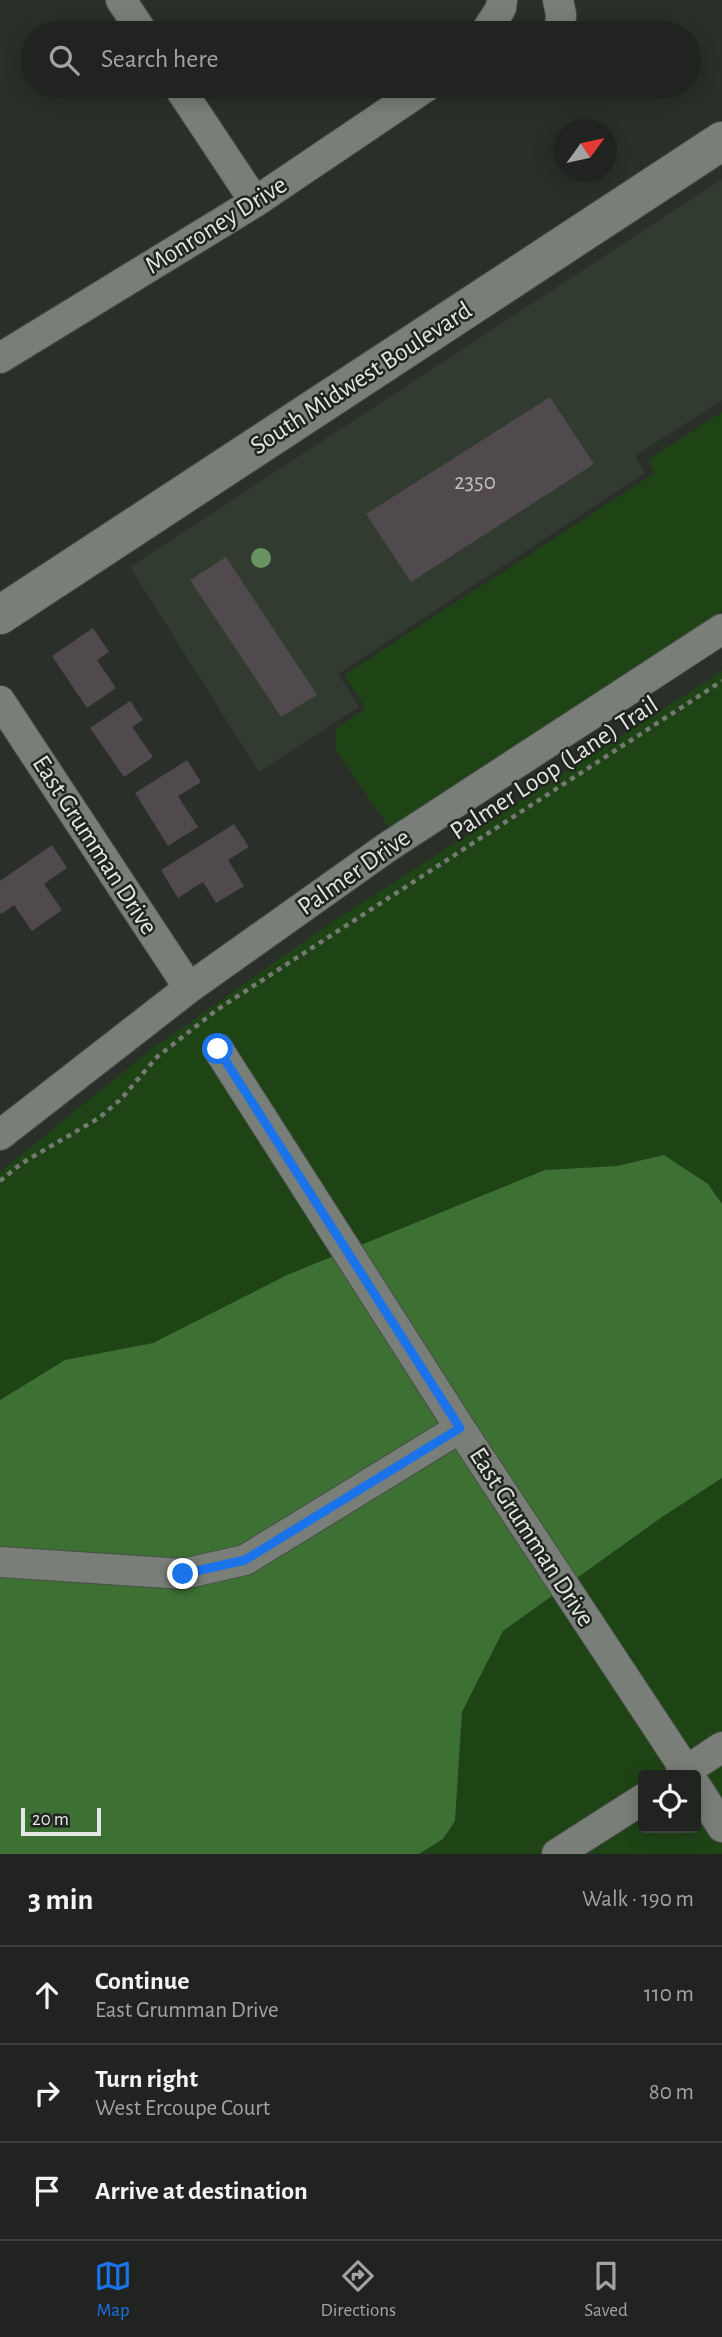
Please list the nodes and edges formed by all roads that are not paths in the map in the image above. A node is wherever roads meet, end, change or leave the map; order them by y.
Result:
1 (121, 0) edge
2 (502, 0) edge
3 (558, 0) edge
4 (136, 21) edge
5 (493, 21) edge
6 (560, 21) edge
7 (186, 98) edge
8 (409, 98) edge
9 (722, 141) edge
10 (255, 202) junction
11 (0, 358) edge
12 (0, 615) edge
13 (722, 629) edge
14 (0, 701) edge
15 (189, 988) junction
16 (218, 1049) dead end
17 (0, 1135) edge
18 (460, 1428) junction
19 (0, 1562) edge
20 (722, 1747) edge
21 (683, 1770) edge
22 (696, 1770) edge
23 (701, 1796) edge
24 (638, 1802) edge
25 (722, 1827) edge
26 (557, 1854) edge

1 - 4 street
2 - 5 street
3 - 6 street
7 - 10 street
8 - 10 street, Monroney Drive
9 - 12 main road, South Midwest Boulevard
10 - 11 street, Monroney Drive
13 - 15 street, Palmer Drive
14 - 15 street, East Grumman Drive
15 - 17 street, Palmer Drive
16 - 18 street, East Grumman Drive
18 - 19 street
18 - 21 street, East Grumman Drive
20 - 22 street
23 - 25 street, East Grumman Drive
24 - 26 street

